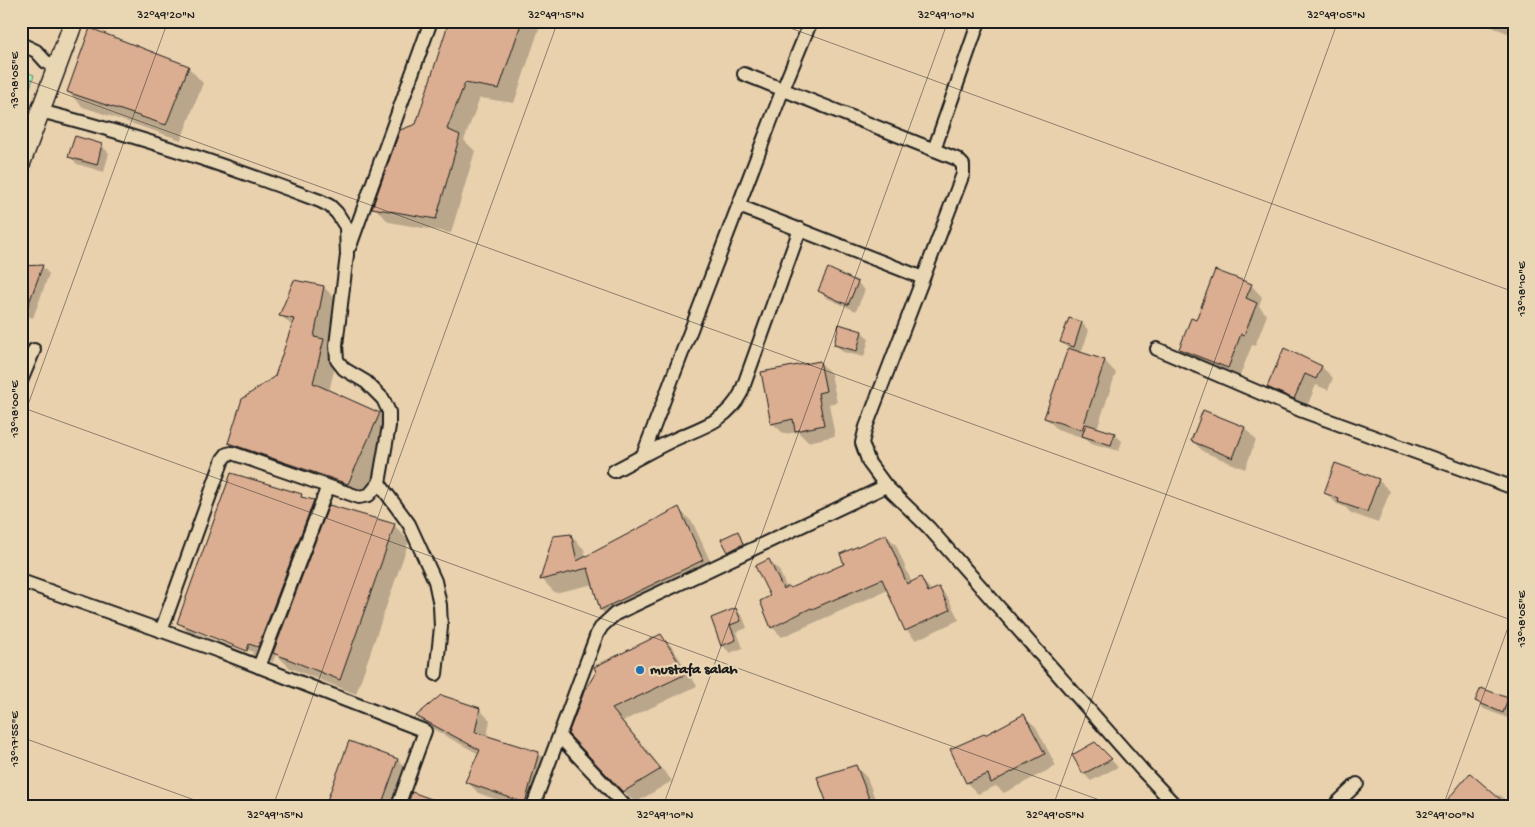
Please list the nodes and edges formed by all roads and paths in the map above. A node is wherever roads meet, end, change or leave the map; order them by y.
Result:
1 (74, 21) edge
2 (431, 21) edge
3 (811, 21) edge
4 (979, 21) edge
5 (21, 44) edge
6 (57, 66) junction
7 (744, 74) dead end
8 (783, 89) junction
9 (40, 111) junction
10 (934, 150) junction
11 (21, 163) edge
12 (739, 206) junction
13 (800, 229) junction
14 (347, 255) junction
15 (923, 278) junction
16 (1157, 349) dead end
17 (34, 350) dead end
18 (21, 381) edge
19 (644, 456) junction
20 (614, 471) dead end
21 (379, 484) junction
22 (328, 486) junction
23 (886, 486) junction
24 (1514, 488) edge
25 (21, 581) edge
26 (161, 631) junction
27 (259, 667) junction
28 (436, 674) dead end
29 (559, 736) junction
30 (1357, 784) dead end
31 (398, 806) edge
32 (533, 806) edge
33 (624, 806) edge
34 (1176, 806) edge
35 (1334, 806) edge

1 - 6 main road
2 - 14 street
3 - 8 street
4 - 10 street
5 - 6 street
6 - 9 main road
7 - 8 street
8 - 10 street
8 - 12 street
9 - 11 main road
9 - 14 street
10 - 15 street
12 - 13 street
12 - 19 street
13 - 15 street
13 - 19 street
14 - 21 street
15 - 23 street
16 - 24 street
17 - 18 street
19 - 20 street
21 - 22 street
21 - 28 street
22 - 26 street
22 - 27 street
23 - 29 street
23 - 34 street
25 - 26 street
26 - 27 street
27 - 31 street
29 - 32 street
29 - 33 street
30 - 35 street

